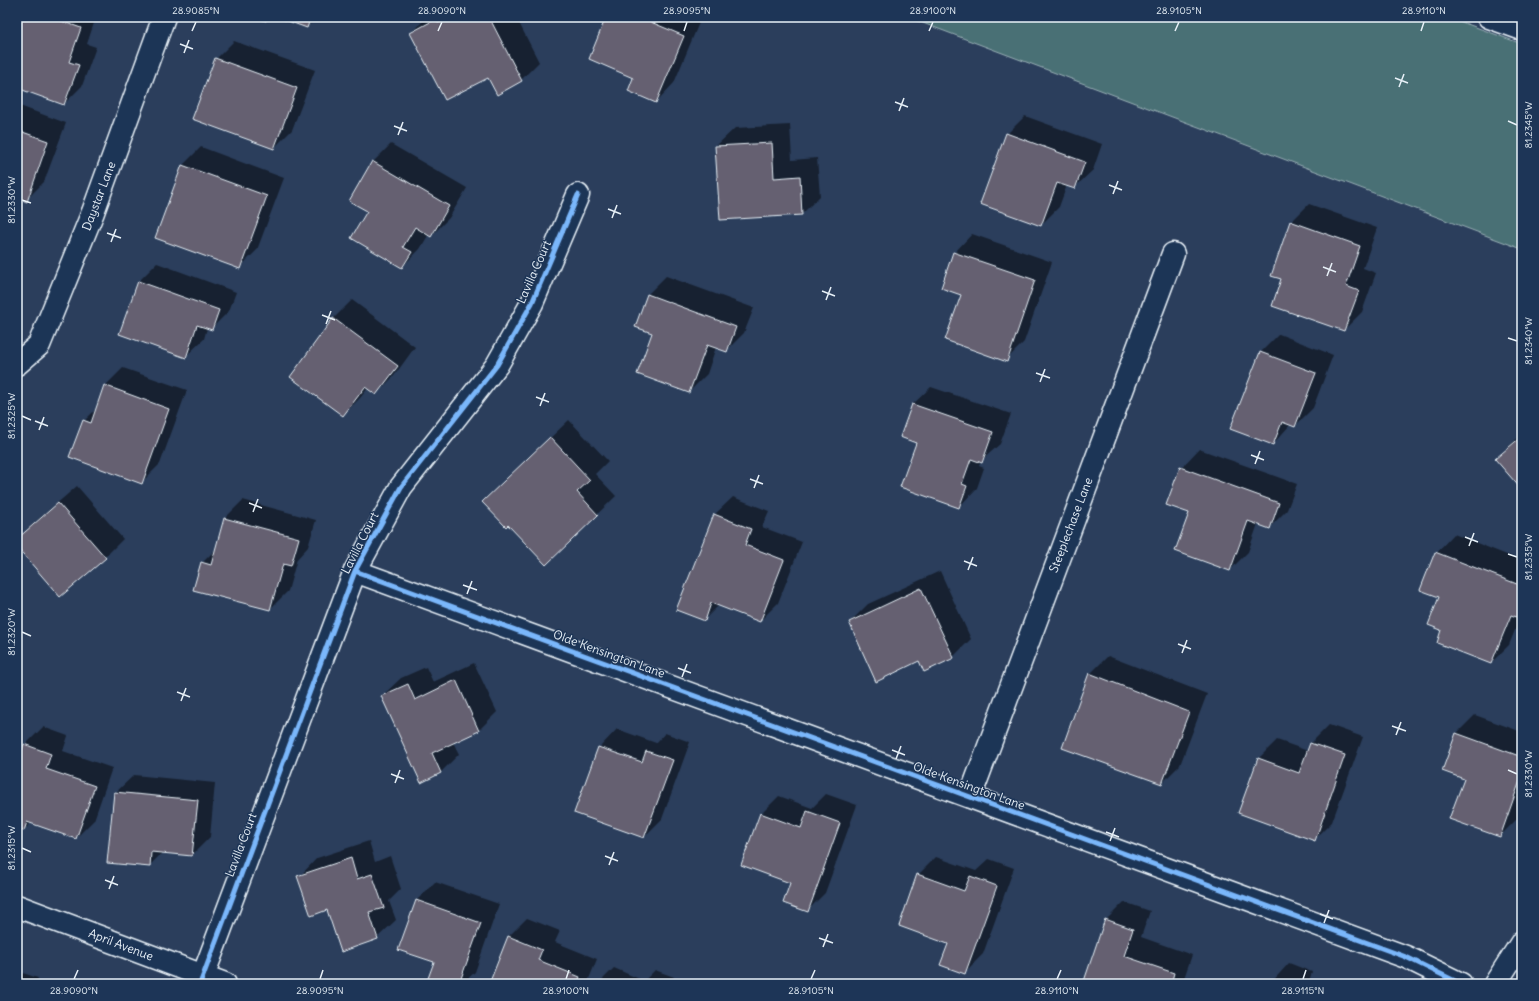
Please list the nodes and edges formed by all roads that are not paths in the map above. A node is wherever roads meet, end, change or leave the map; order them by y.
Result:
1 (164, 17) edge
2 (1489, 17) edge
3 (1522, 29) edge
4 (578, 195) dead end
5 (1173, 254) dead end
6 (17, 364) edge
7 (355, 572) junction
8 (970, 797) junction
9 (17, 906) edge
10 (1522, 942) edge
11 (201, 980) edge
12 (225, 984) edge
13 (1462, 984) edge
14 (1495, 984) edge

1 - 6 street, Daystar Lane
2 - 3 street
4 - 7 street, Lavilla Court
5 - 8 street, Steeplechase Lane
7 - 8 street, Olde Kensington Lane
7 - 11 street, Lavilla Court
8 - 13 street, Olde Kensington Lane
9 - 11 street, April Avenue
10 - 14 street
11 - 12 street, April Avenue

